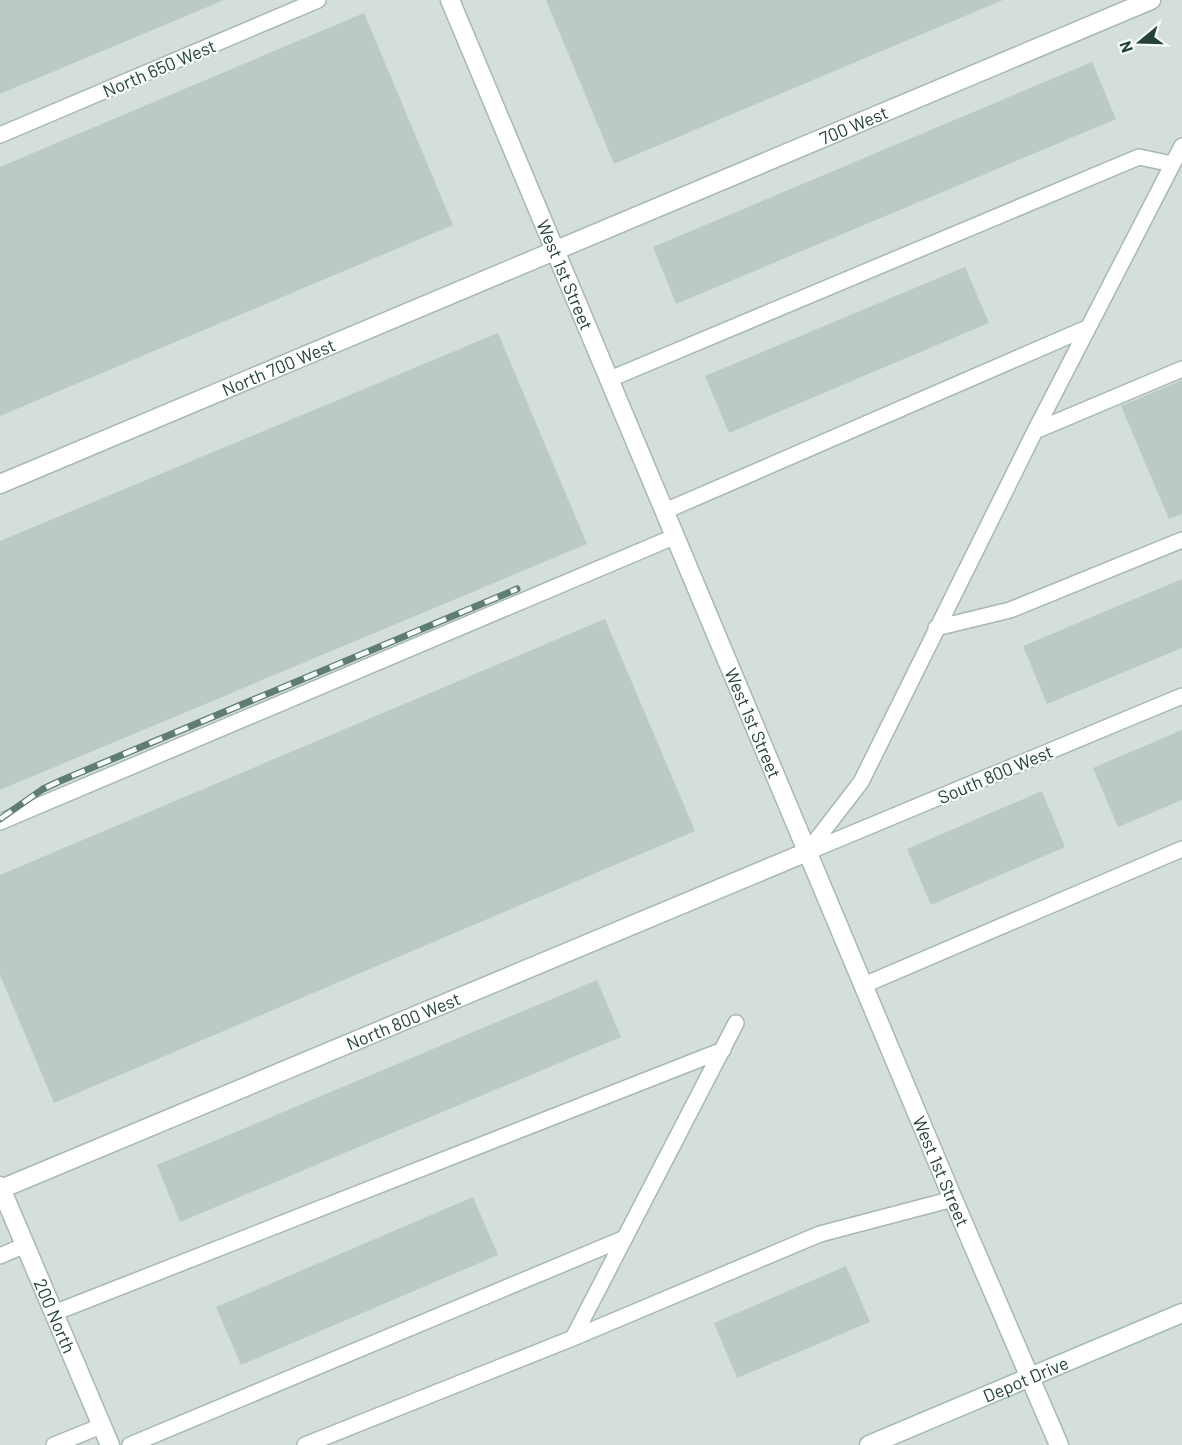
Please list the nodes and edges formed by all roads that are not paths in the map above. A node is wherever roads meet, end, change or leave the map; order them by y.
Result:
1 (318, 0) edge
2 (450, 0) edge
3 (1151, 0) edge
4 (0, 135) edge
5 (1182, 146) edge
6 (1172, 164) junction
7 (556, 251) junction
8 (1087, 328) junction
9 (1182, 369) edge
10 (610, 379) junction
11 (1035, 430) junction
12 (0, 484) edge
13 (665, 511) junction
14 (676, 536) junction
15 (1182, 540) edge
16 (936, 628) junction
17 (1182, 696) edge
18 (0, 822) edge
19 (1182, 849) edge
20 (807, 852) junction
21 (864, 986) junction
22 (736, 1023) dead end
23 (723, 1050) junction
24 (1, 1187) edge
25 (953, 1199) junction
26 (625, 1238) junction
27 (25, 1245) junction
28 (0, 1256) edge
29 (1182, 1312) edge
30 (54, 1313) junction
31 (573, 1338) junction
32 (1030, 1378) junction
33 (101, 1426) junction
34 (54, 1445) edge
35 (110, 1445) edge
36 (130, 1445) edge
37 (305, 1445) edge
38 (868, 1445) edge
39 (1059, 1445) edge

1 - 4 lane, North 650 West
2 - 7 street, West 1st Street
3 - 7 street, 700 West
5 - 6 lane
6 - 8 lane
6 - 10 lane
7 - 10 street, West 1st Street
7 - 12 street, North 700 West
8 - 11 lane
8 - 13 lane
9 - 11 lane
10 - 13 street, West 1st Street
11 - 16 lane
13 - 14 street, West 1st Street
14 - 18 lane
14 - 20 street, West 1st Street
15 - 16 lane
16 - 20 lane
17 - 20 lane, South 800 West
19 - 21 lane
20 - 21 street, West 1st Street
20 - 24 street, North 800 West
21 - 25 street, West 1st Street
22 - 23 lane
23 - 26 lane
23 - 30 lane
24 - 27 street, 200 North
25 - 31 lane
25 - 32 street, West 1st Street
26 - 31 lane
26 - 36 lane
27 - 28 lane
27 - 30 street, 200 North
29 - 32 street, Depot Drive
30 - 33 street, 200 North
31 - 37 lane
32 - 38 street, Depot Drive
32 - 39 street, West 1st Street
33 - 34 lane
33 - 35 street, 200 North

